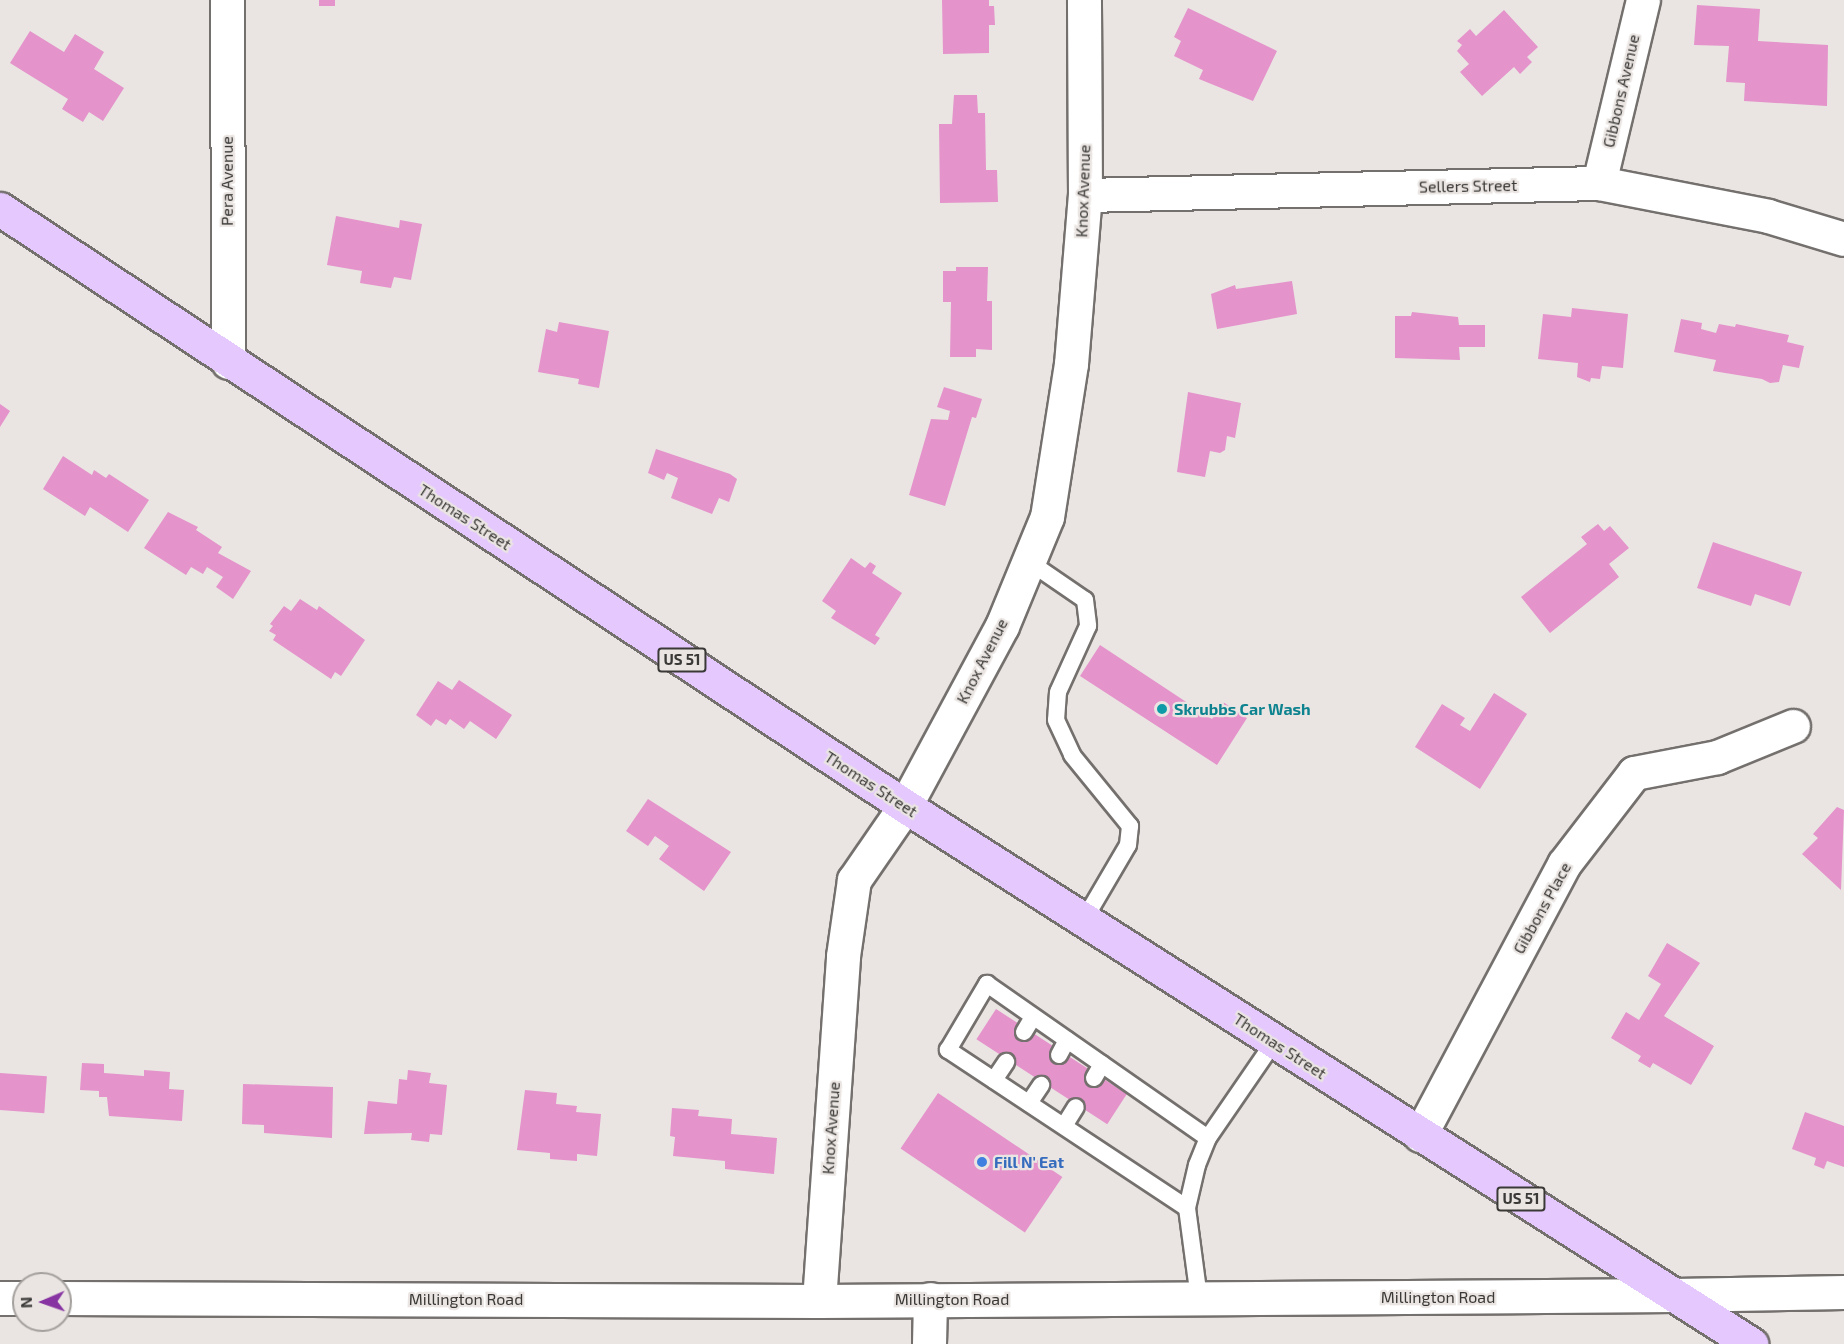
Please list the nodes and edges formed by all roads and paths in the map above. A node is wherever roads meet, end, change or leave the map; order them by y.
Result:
1 (226, 0) edge
2 (1084, 0) edge
3 (1643, 0) edge
4 (1599, 183) junction
5 (1085, 195) junction
6 (0, 209) edge
7 (1844, 239) edge
8 (228, 362) junction
9 (1028, 561) junction
10 (1792, 726) dead end
11 (905, 807) junction
12 (1084, 920) junction
13 (1034, 1017) junction
14 (1024, 1032) dead end
15 (1067, 1040) junction
16 (1274, 1042) junction
17 (1059, 1055) dead end
18 (1006, 1062) dead end
19 (994, 1080) junction
20 (1041, 1085) dead end
21 (1029, 1103) junction
22 (1076, 1107) dead end
23 (1064, 1126) junction
24 (1420, 1135) junction
25 (1208, 1138) junction
26 (1188, 1208) junction
27 (1844, 1293) edge
28 (1674, 1296) junction
29 (72, 1298) edge
30 (1199, 1298) junction
31 (930, 1299) junction
32 (819, 1301) junction
33 (929, 1344) edge
34 (1751, 1344) edge

1 - 8 street, Pera Avenue
2 - 5 street, Knox Avenue
3 - 4 street, Gibbons Avenue
4 - 5 street, Sellers Street
4 - 7 street, Sellers Street
5 - 9 street, Knox Avenue
6 - 8 highway, Thomas Street / US 51
8 - 11 highway, Thomas Street / US 51
9 - 11 street, Knox Avenue
9 - 12 lane
10 - 24 street, Gibbons Place
11 - 12 highway, Thomas Street / US 51
11 - 32 street, Knox Avenue
12 - 16 highway, Thomas Street / US 51
13 - 14 lane
13 - 15 lane
13 - 19 lane
15 - 17 lane
15 - 25 lane
16 - 24 highway, Thomas Street / US 51
16 - 25 lane
18 - 19 lane
19 - 21 lane
20 - 21 lane
21 - 23 lane
22 - 23 lane
23 - 26 lane
24 - 28 highway, Thomas Street / US 51
25 - 26 lane
26 - 30 lane
27 - 28 street, Millington Road
28 - 30 street, Millington Road
28 - 34 highway, Thomas Street / US 51
29 - 32 street, Millington Road
30 - 31 street, Millington Road
31 - 32 street, Millington Road
31 - 33 street

